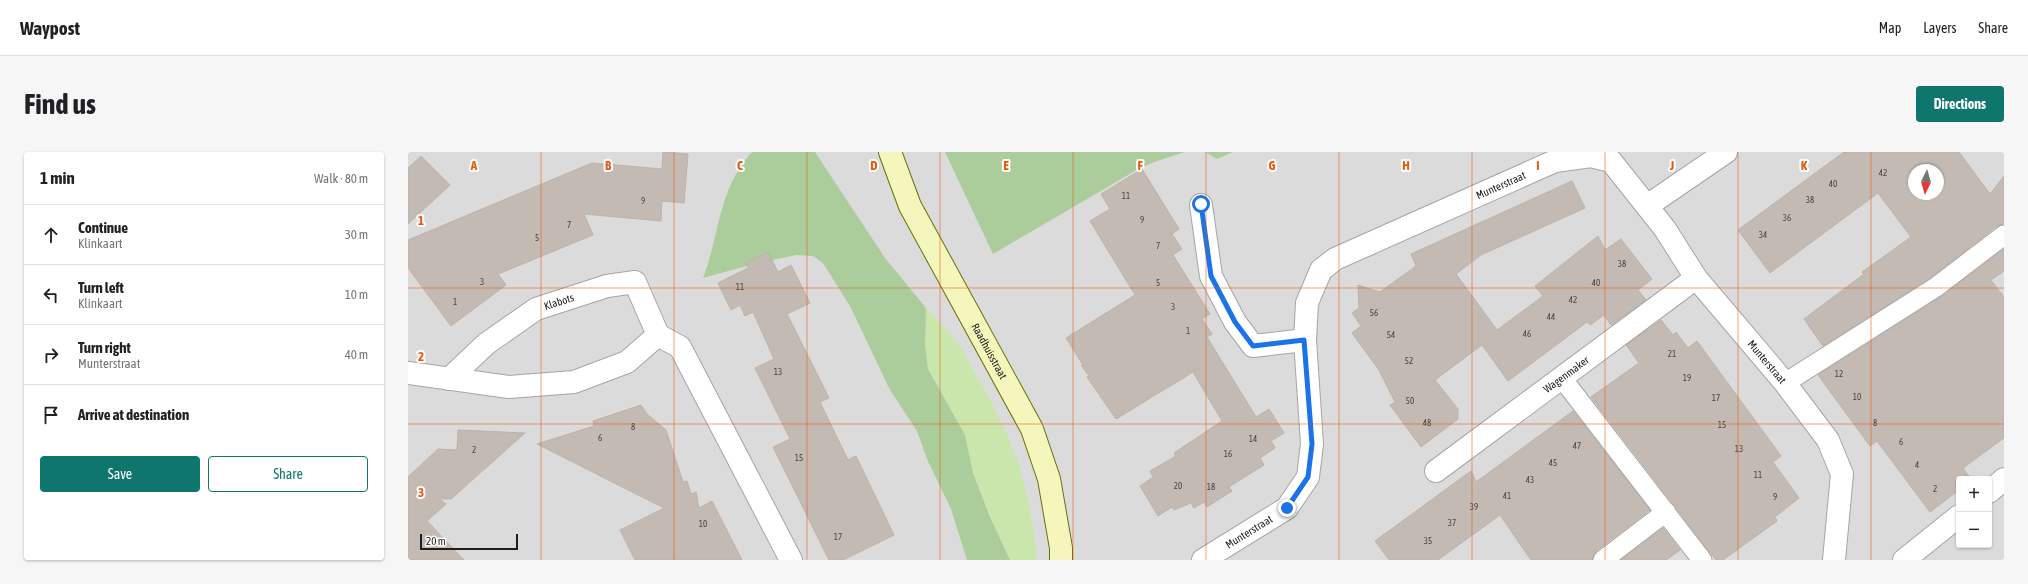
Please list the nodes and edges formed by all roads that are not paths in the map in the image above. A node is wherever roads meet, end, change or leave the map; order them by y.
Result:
1 (890, 152) edge
2 (1726, 152) edge
3 (1201, 204) dead end
4 (1647, 206) junction
5 (2004, 235) edge
6 (1696, 278) junction
7 (658, 335) junction
8 (1304, 340) junction
9 (408, 373) edge
10 (1561, 377) junction
11 (449, 379) junction
12 (1785, 384) junction
13 (1436, 471) dead end
14 (2004, 479) edge
15 (1992, 489) edge
16 (1666, 512) junction
17 (1956, 518) edge
18 (791, 560) edge
19 (1061, 560) edge
20 (1203, 560) edge
21 (1603, 560) edge
22 (1702, 560) edge
23 (1834, 560) edge
24 (1904, 560) edge

1 - 19 street, Raadhuisstraat
2 - 4 street
3 - 8 street
4 - 6 street, Munterstraat
4 - 8 street, Munterstraat
5 - 12 lane
6 - 10 street, Wagenmaker
6 - 12 street, Munterstraat
7 - 11 street
7 - 11 street, Klabots
7 - 18 street
8 - 20 street, Munterstraat
9 - 11 street
10 - 13 street, Wagenmaker
10 - 16 lane
12 - 23 street, Munterstraat
14 - 15 street
16 - 21 lane
16 - 22 lane
17 - 24 street

